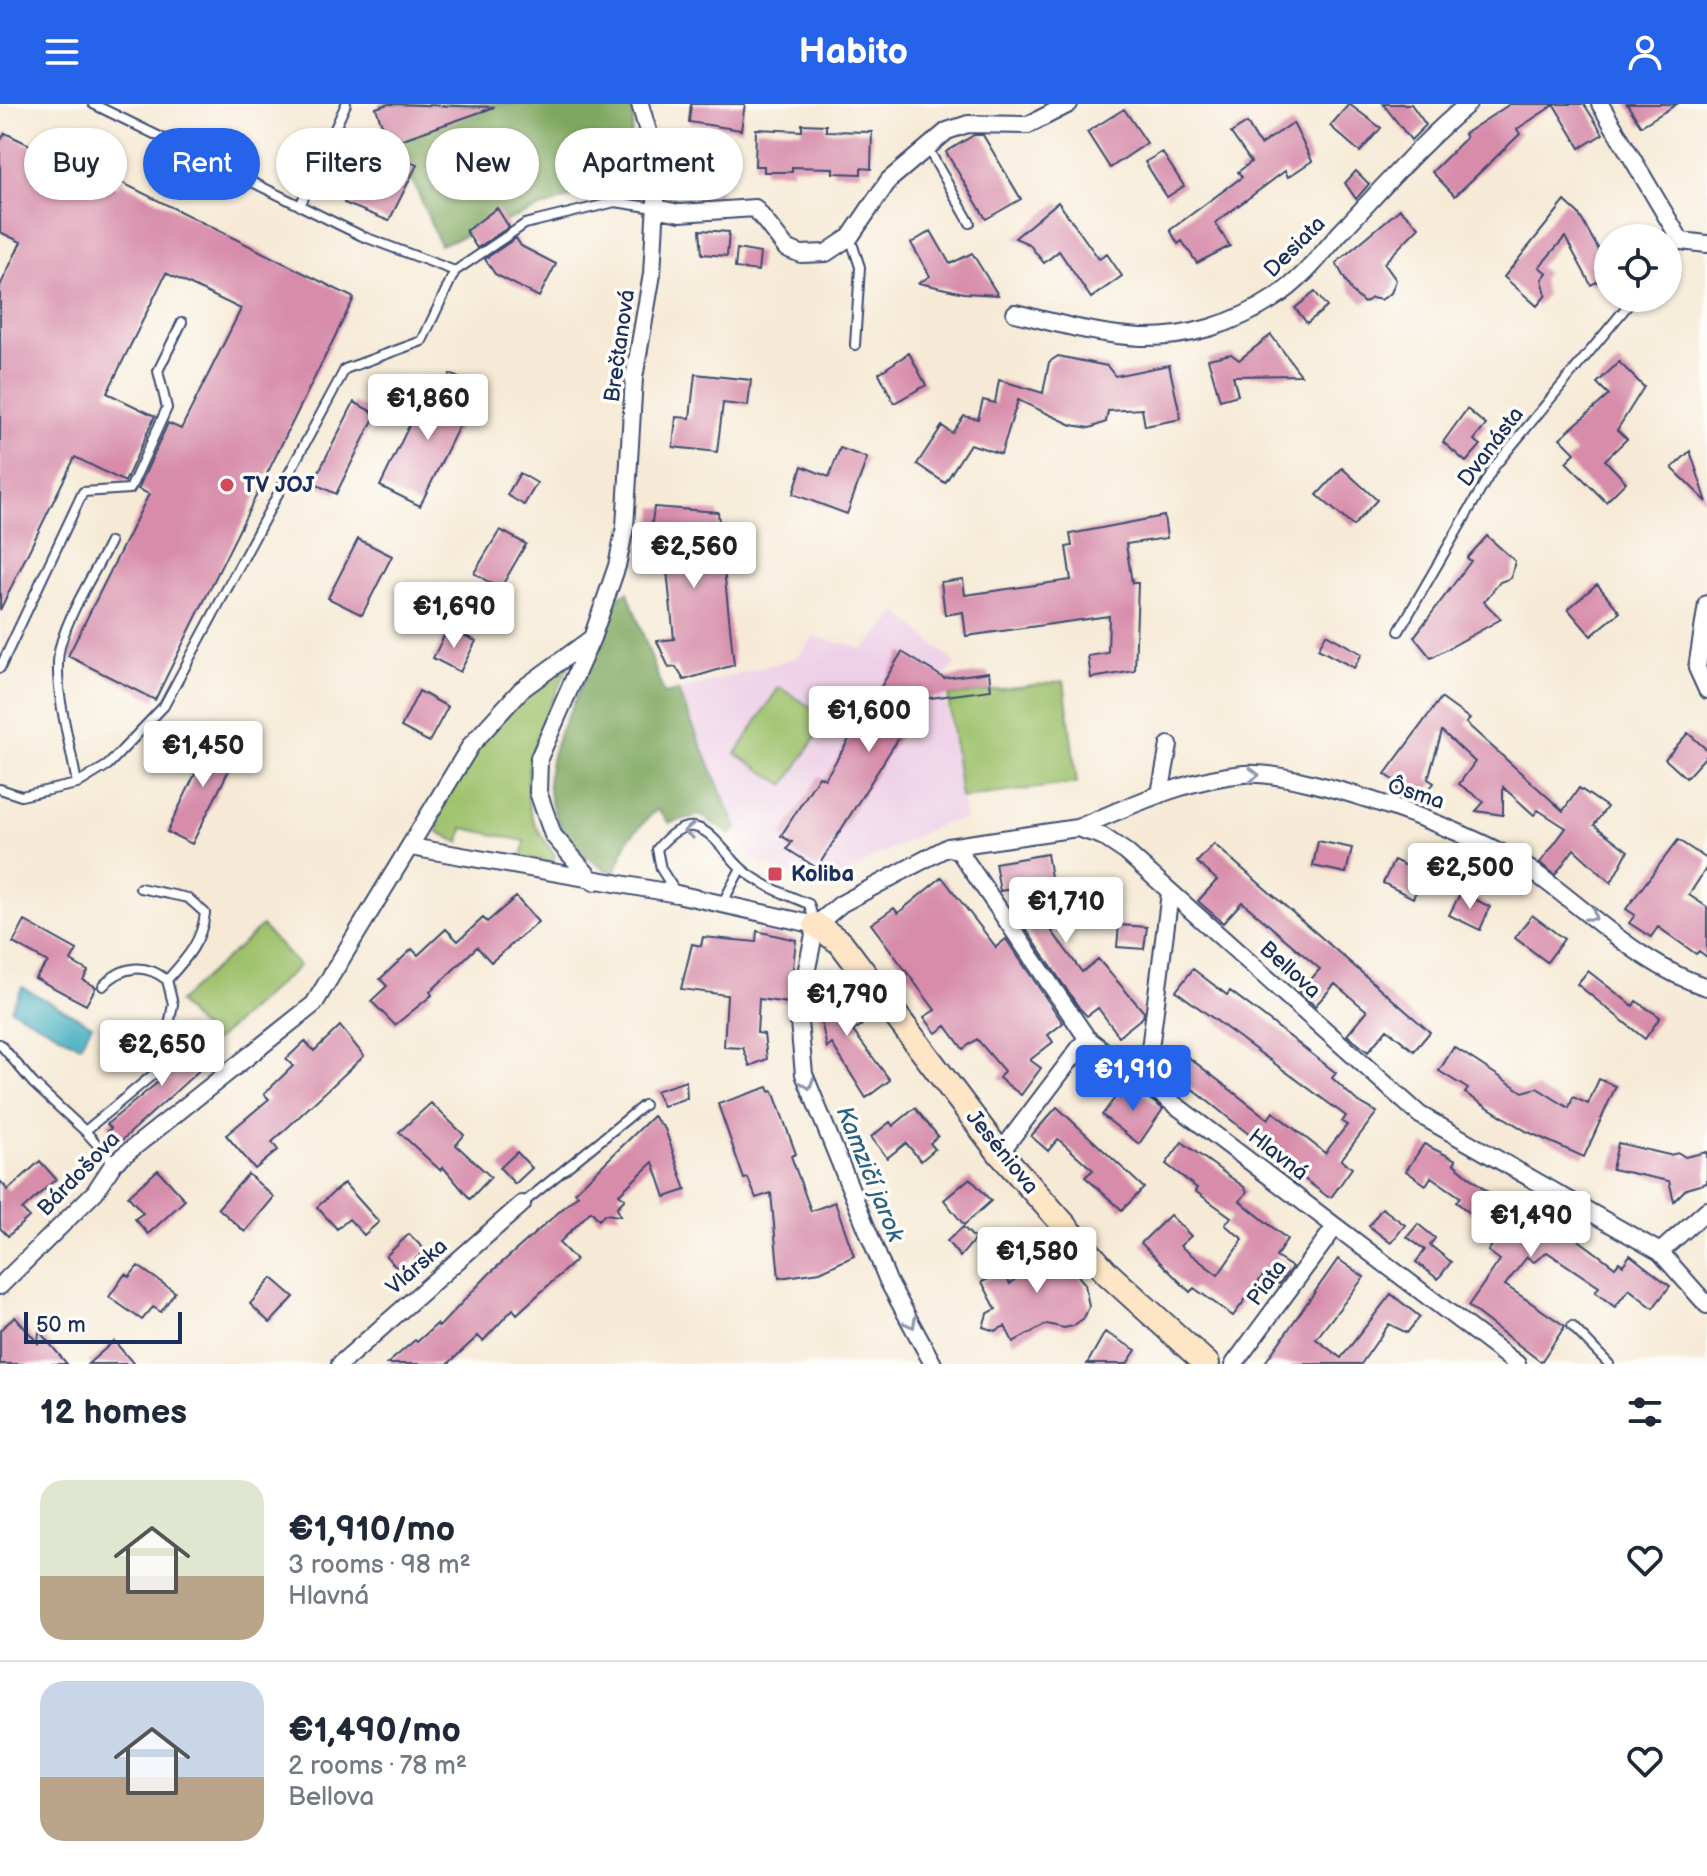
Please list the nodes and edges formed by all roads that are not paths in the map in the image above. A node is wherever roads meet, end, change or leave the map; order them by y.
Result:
1 (93, 104) edge
2 (346, 104) edge
3 (640, 104) edge
4 (1069, 104) edge
5 (1468, 104) edge
6 (1600, 104) edge
7 (926, 146) junction
8 (300, 206) junction
9 (655, 208) junction
10 (970, 223) dead end
11 (1671, 224) edge
12 (850, 237) junction
13 (1682, 241) edge
14 (1707, 244) edge
15 (455, 271) junction
16 (1622, 312) edge
17 (1015, 313) dead end
18 (182, 322) dead end
19 (855, 345) dead end
20 (110, 542) dead end
21 (1707, 604) edge
22 (1399, 631) dead end
23 (592, 638) junction
24 (0, 668) edge
25 (1707, 690) edge
26 (1169, 745) dead end
27 (77, 784) junction
28 (0, 789) edge
29 (1160, 794) junction
30 (1077, 828) junction
31 (411, 847) junction
32 (948, 847) junction
33 (741, 868) junction
34 (594, 882) junction
35 (140, 888) dead end
36 (1170, 893) junction
37 (677, 894) junction
38 (722, 904) junction
39 (816, 925) junction
40 (167, 980) junction
41 (103, 986) dead end
42 (1707, 987) edge
43 (1087, 1038) junction
44 (0, 1044) edge
45 (1146, 1080) junction
46 (644, 1105) dead end
47 (85, 1131) junction
48 (1000, 1153) junction
49 (114, 1163) junction
50 (522, 1204) joint
51 (1707, 1210) edge
52 (1335, 1227) junction
53 (1660, 1252) junction
54 (0, 1286) edge
55 (1707, 1305) edge
56 (1572, 1326) dead end
57 (340, 1364) edge
58 (933, 1364) edge
59 (1206, 1364) edge
60 (1234, 1364) edge
61 (1517, 1364) edge
62 (1609, 1364) edge

1 - 8 lane
2 - 8 lane
3 - 9 street, Brečtanová
4 - 7 street
5 - 17 street, Desiata
6 - 11 street
7 - 10 lane
7 - 12 street
8 - 15 lane
9 - 12 street
9 - 15 lane
9 - 23 street, Brečtanová
12 - 19 lane
13 - 14 street
15 - 27 lane
16 - 22 lane, Dvanásta
18 - 24 lane
20 - 27 lane
21 - 25 street
23 - 31 street
23 - 34 street, Brečtanová
26 - 29 street
27 - 28 lane
29 - 30 street, Ôsma
29 -> 42 street, Ôsma
30 - 32 street
30 - 36 street, Bellova
31 - 34 street
31 - 49 street, Bárdošova
32 - 39 street
32 - 43 street, Hlavná
33 -> 37 lane
33 - 38 lane
33 - 39 lane
34 - 37 street
35 - 40 lane
36 - 45 street
36 - 53 street, Bellova
37 - 38 street
38 - 39 street
39 - 48 street, Jeséniova
39 -> 58 street
40 - 41 lane
40 - 47 lane
43 - 45 street, Hlavná
43 - 48 street
44 - 47 lane
45 - 52 street, Hlavná
46 - 50 lane
47 - 49 lane
48 - 59 street, Jeséniova
49 - 54 street, Bárdošova
50 - 57 street, Vlárska
51 - 53 street
52 - 60 street, Piata
52 - 61 street, Hlavná
53 - 55 street, Bellova
56 - 62 lane

